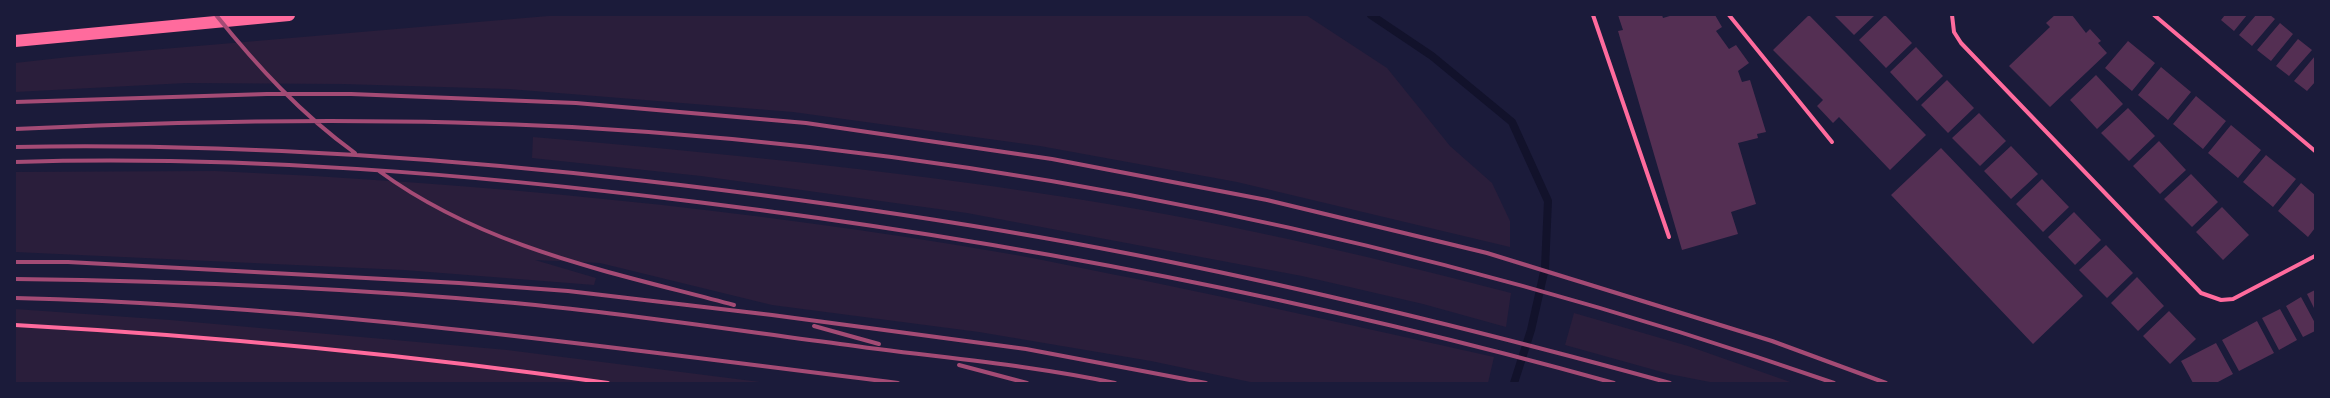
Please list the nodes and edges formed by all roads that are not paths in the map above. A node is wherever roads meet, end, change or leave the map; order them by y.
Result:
1 (289, 15) edge
2 (1593, 15) edge
3 (1729, 15) edge
4 (1952, 15) edge
5 (2154, 15) edge
6 (272, 16) edge
7 (15, 41) edge
8 (1832, 142) dead end
9 (2315, 151) edge
10 (1669, 237) dead end
11 (2315, 256) edge
12 (15, 325) edge
13 (608, 383) edge

1 - 6 main road
2 - 10 lane
3 - 8 lane
4 - 11 lane
5 - 9 lane
6 - 7 main road
12 - 13 lane

